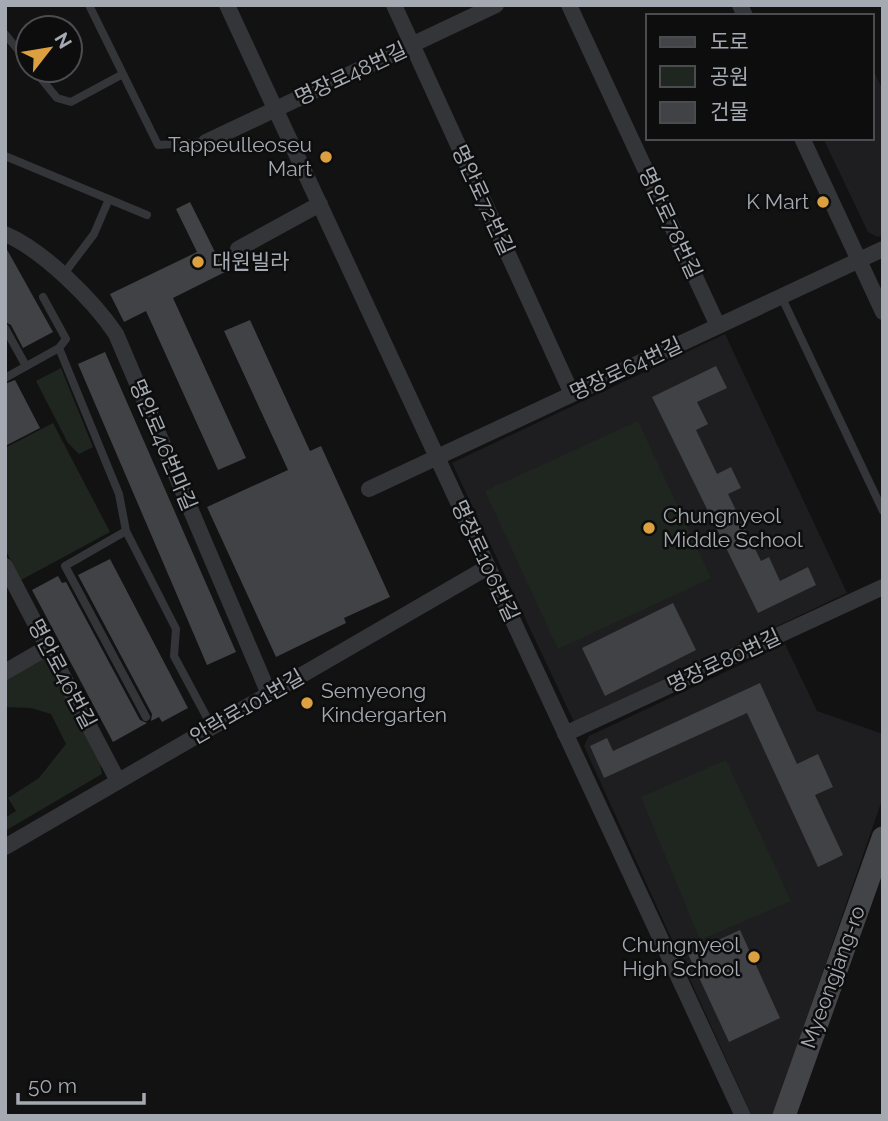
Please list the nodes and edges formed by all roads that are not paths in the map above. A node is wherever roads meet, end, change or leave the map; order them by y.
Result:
1 (89, 5) edge
2 (228, 5) edge
3 (394, 5) edge
4 (496, 5) edge
5 (569, 5) edge
6 (412, 45) junction
7 (123, 74) junction
8 (46, 84) edge
9 (276, 109) junction
10 (803, 140) edge
11 (206, 142) joint
12 (5, 156) edge
13 (109, 199) junction
14 (320, 204) junction
15 (147, 215) dead end
16 (5, 234) edge
17 (238, 249) dead end
18 (883, 249) edge
19 (858, 260) junction
20 (63, 275) junction
21 (781, 296) junction
22 (43, 298) dead end
23 (883, 312) edge
24 (718, 326) junction
25 (5, 328) edge
26 (59, 348) junction
27 (26, 366) junction
28 (5, 378) edge
29 (572, 394) junction
30 (437, 457) junction
31 (369, 489) dead end
32 (883, 511) edge
33 (126, 531) junction
34 (5, 566) edge
35 (488, 566) junction
36 (883, 587) edge
37 (48, 648) junction
38 (5, 672) edge
39 (269, 694) junction
40 (146, 717) dead end
41 (212, 727) junction
42 (565, 734) junction
43 (118, 782) junction
44 (883, 838) edge
45 (5, 847) edge
46 (743, 1116) edge
47 (784, 1116) edge

1 - 7 lane
2 - 9 street, 명장로106번길
3 - 6 street, 명안로72번길
4 - 6 street, 명장로48번길
5 - 24 street, 명안로78번길
6 - 9 street, 명장로48번길
6 - 29 street, 명안로72번길
7 - 8 lane
7 - 11 lane
9 - 11 street, 명장로48번길
9 - 14 street, 명장로106번길
10 - 19 street
12 - 13 lane
13 - 15 lane
13 - 20 lane
14 - 17 street
14 - 30 street, 명장로106번길
16 - 20 street, 명안로46번마길
18 - 19 street, 명장로64번길
19 - 21 street, 명장로64번길
19 - 23 street
20 - 39 street, 명안로46번마길
21 - 24 street, 명장로64번길
21 - 32 lane
22 - 26 lane
24 - 29 street, 명장로64번길
25 - 27 lane
26 - 27 lane
26 - 33 lane
27 - 28 lane
29 - 30 street, 명장로64번길
30 - 31 street, 명장로64번길
30 - 35 street, 명장로106번길
33 - 40 lane
33 - 41 lane
34 - 37 street, 명안로46번길
35 - 39 street, 안락로101번길
35 - 42 street, 명장로106번길
36 - 42 street, 명장로80번길
37 - 38 street
37 - 43 street, 명안로46번길
39 - 41 street, 안락로101번길
41 - 43 street, 안락로101번길
42 - 46 street, 명장로106번길
43 - 45 street, 안락로101번길
44 - 47 main road, Myeongjang-ro

